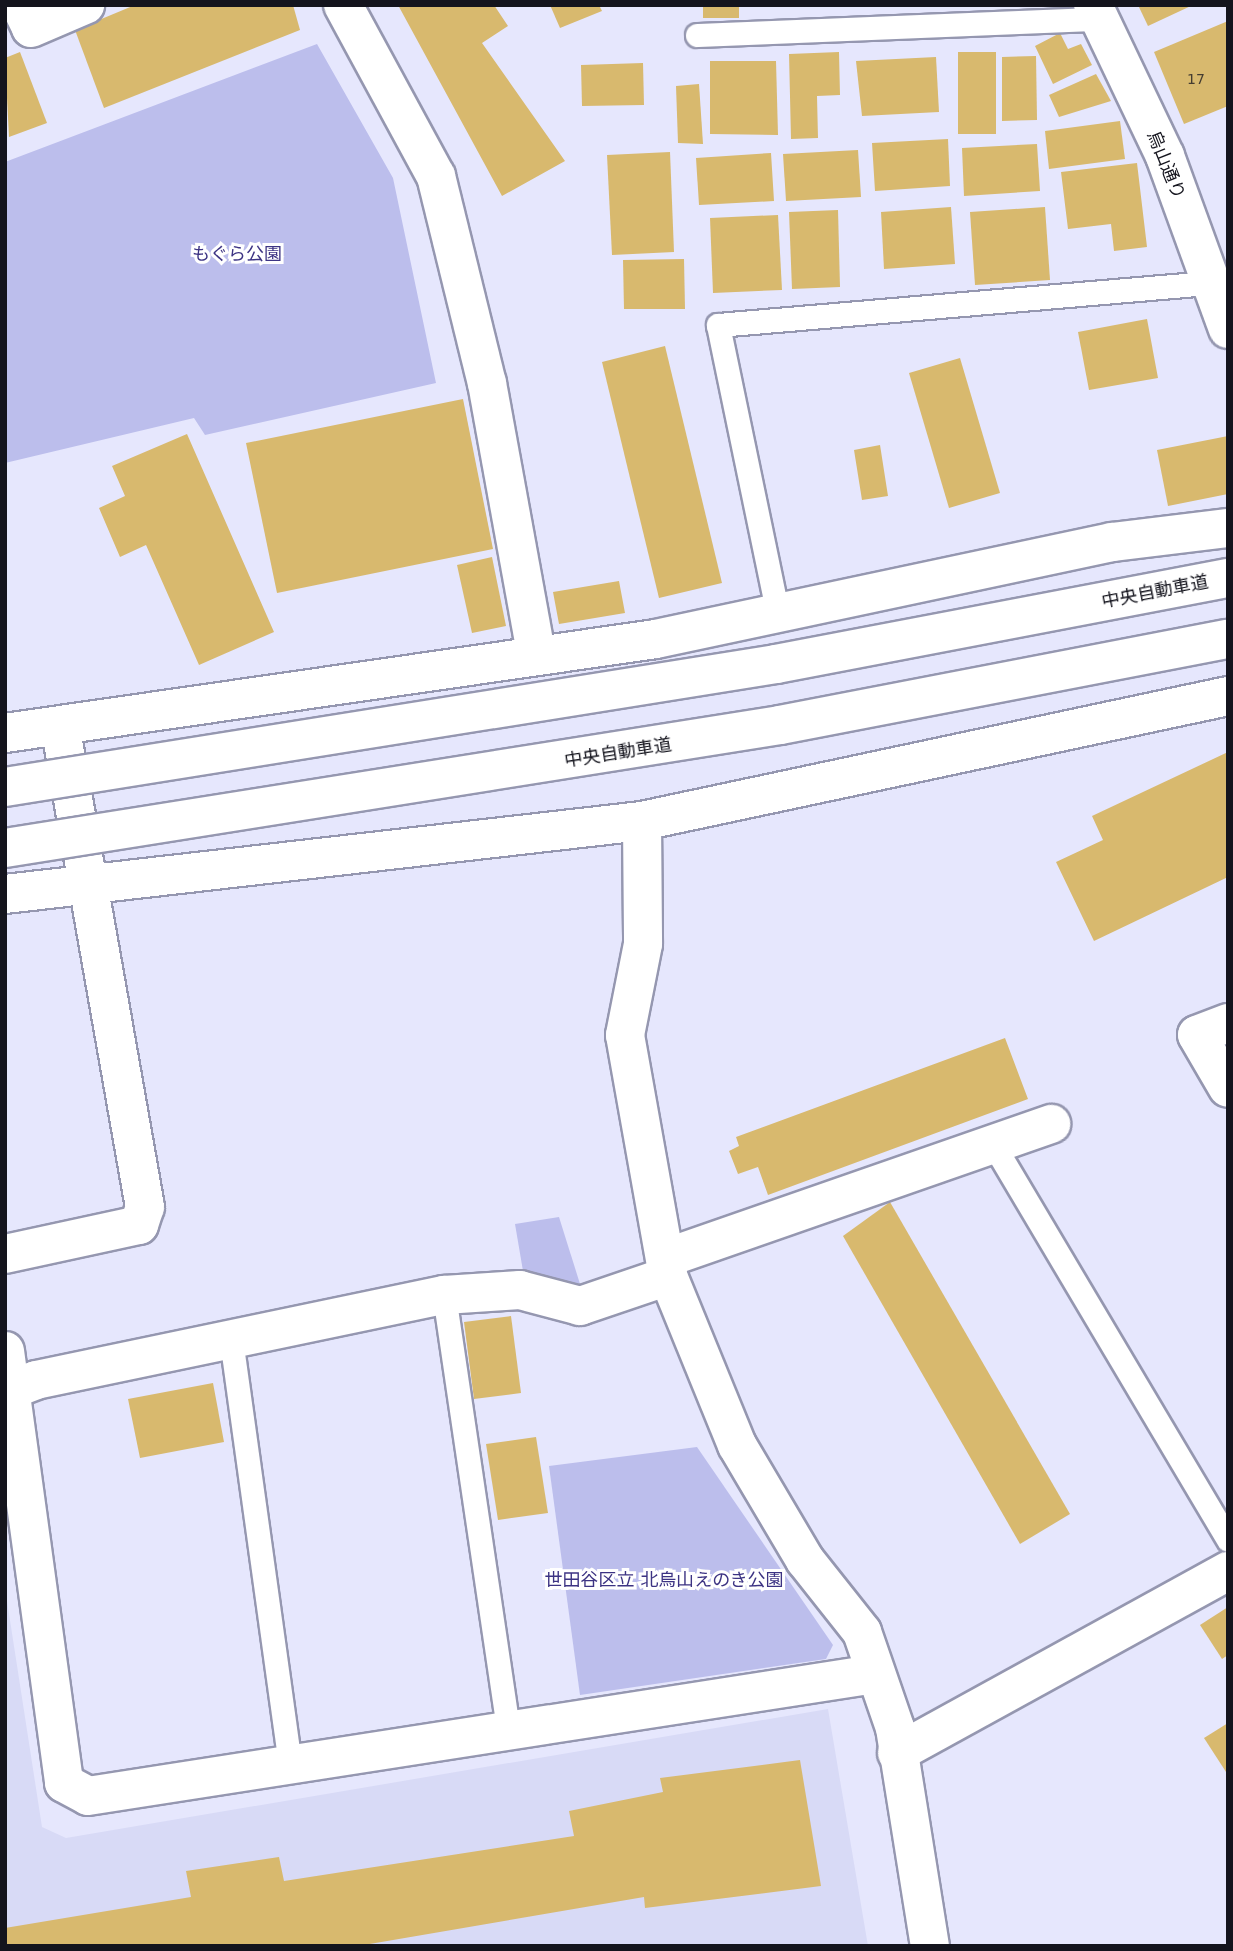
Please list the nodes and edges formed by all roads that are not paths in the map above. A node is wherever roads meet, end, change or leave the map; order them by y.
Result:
1 (20, 5) edge
2 (85, 5) edge
3 (343, 5) edge
4 (1096, 12) edge
5 (696, 35) dead end
6 (1210, 283) junction
7 (1228, 328) edge
8 (1228, 528) edge
9 (1228, 578) edge
10 (777, 610) junction
11 (1228, 639) edge
12 (536, 653) junction
13 (1228, 696) edge
14 (60, 727) junction
15 (5, 733) edge
16 (5, 787) edge
17 (642, 821) junction
18 (5, 848) edge
19 (85, 884) junction
20 (5, 894) edge
21 (1228, 1023) edge
22 (1228, 1088) edge
23 (1051, 1124) dead end
24 (993, 1144) junction
25 (5, 1254) edge
26 (667, 1267) junction
27 (444, 1295) junction
28 (231, 1339) junction
29 (5, 1351) edge
30 (7, 1390) edge
31 (1228, 1540) edge
32 (1228, 1571) edge
33 (874, 1674) junction
34 (508, 1728) junction
35 (897, 1753) junction
36 (290, 1766) junction
37 (930, 1946) edge

1 - 2 main road
3 - 12 main road
4 - 5 lane
4 - 6 main road, 烏山通り
6 - 7 main road, 烏山通り
6 - 10 lane
8 - 10 main road
9 - 16 main road, 中央自動車道, bridge
10 - 12 main road
11 - 18 main road, 中央自動車道, bridge
12 - 14 main road
13 - 17 main road
14 - 15 main road
14 - 19 main road
17 - 19 main road
17 - 26 main road
19 - 20 main road
19 - 25 main road
21 - 22 main road
23 - 24 main road
24 - 26 main road
24 - 31 lane
26 - 27 main road
26 - 33 main road
27 - 28 main road
27 - 34 lane
28 - 30 main road
28 - 36 lane
29 - 30 main road
30 - 36 main road
32 - 35 main road
33 - 34 main road
33 - 35 main road
34 - 36 main road
35 - 37 main road

